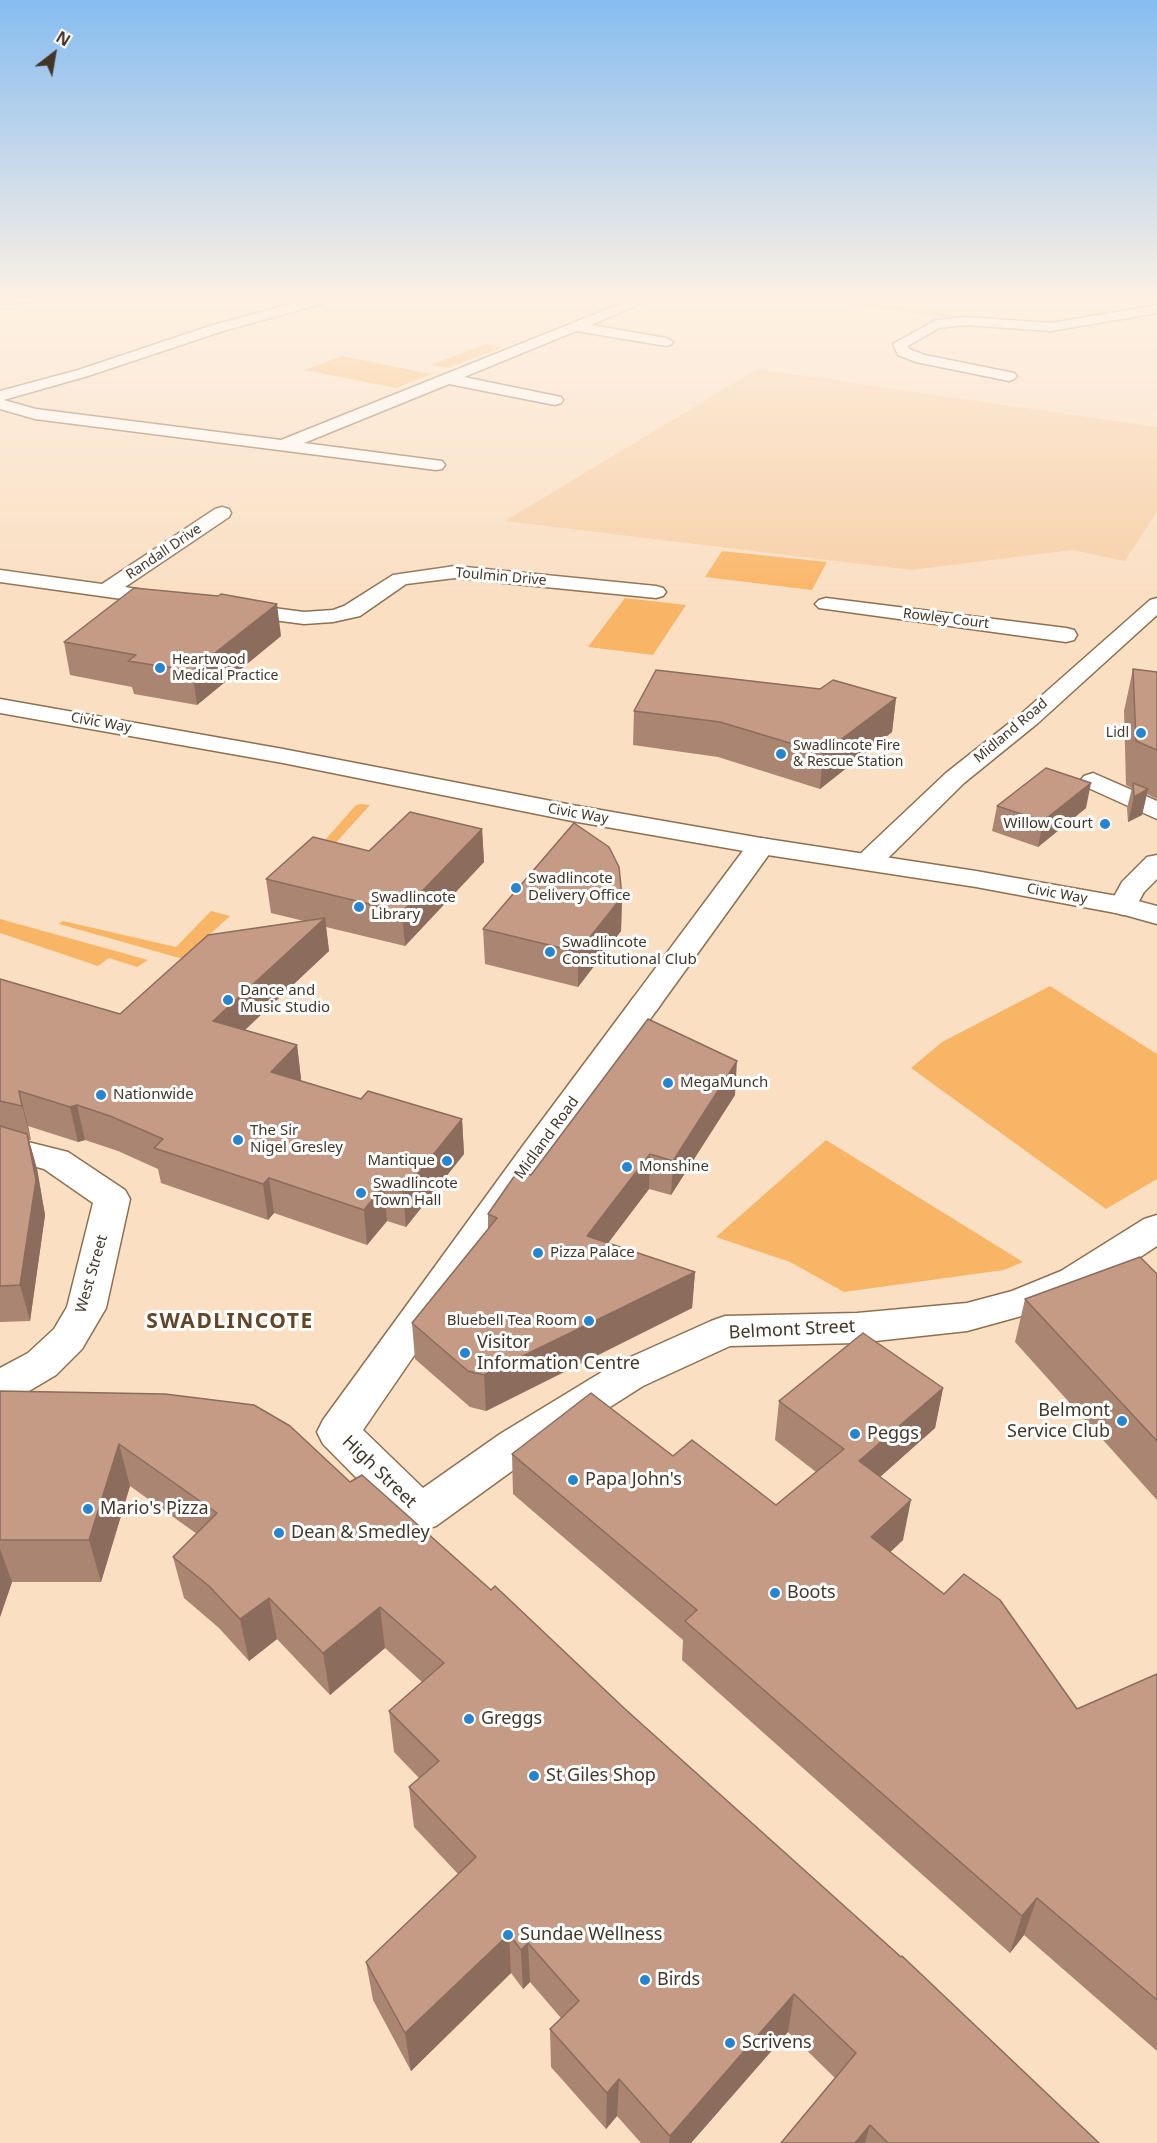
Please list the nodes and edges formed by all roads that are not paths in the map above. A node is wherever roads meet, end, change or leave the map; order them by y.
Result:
1 (401, 398) edge
2 (545, 398) edge
3 (555, 400) dead end
4 (0, 404) edge
5 (284, 445) junction
6 (436, 465) dead end
7 (222, 513) dead end
8 (0, 576) edge
9 (107, 590) junction
10 (656, 592) dead end
11 (195, 603) edge
12 (826, 604) dead end
13 (1157, 604) edge
14 (218, 606) edge
15 (1066, 635) dead end
16 (0, 706) edge
17 (1093, 781) edge
18 (1157, 811) edge
19 (760, 846) junction
20 (868, 862) junction
21 (1157, 863) edge
22 (1123, 906) junction
23 (1157, 915) edge
24 (0, 1146) edge
25 (1157, 1228) edge
26 (0, 1384) edge
27 (338, 1432) joint
28 (420, 1513) joint

1 - 5 street
2 - 3 street
4 - 5 street
5 - 6 street
7 - 9 street, Randall Drive
8 - 9 street
9 - 11 street
10 - 14 street, Toulmin Drive
12 - 15 street, Rowley Court
13 - 20 street, Midland Road
16 - 19 street, Civic Way
17 - 18 street
19 - 20 street, Civic Way
19 - 27 street, Midland Road
20 - 22 street, Civic Way
21 - 22 street
22 - 23 street, Civic Way
24 - 26 street, West Street
25 - 28 street, Belmont Street
27 - 28 street, High Street

